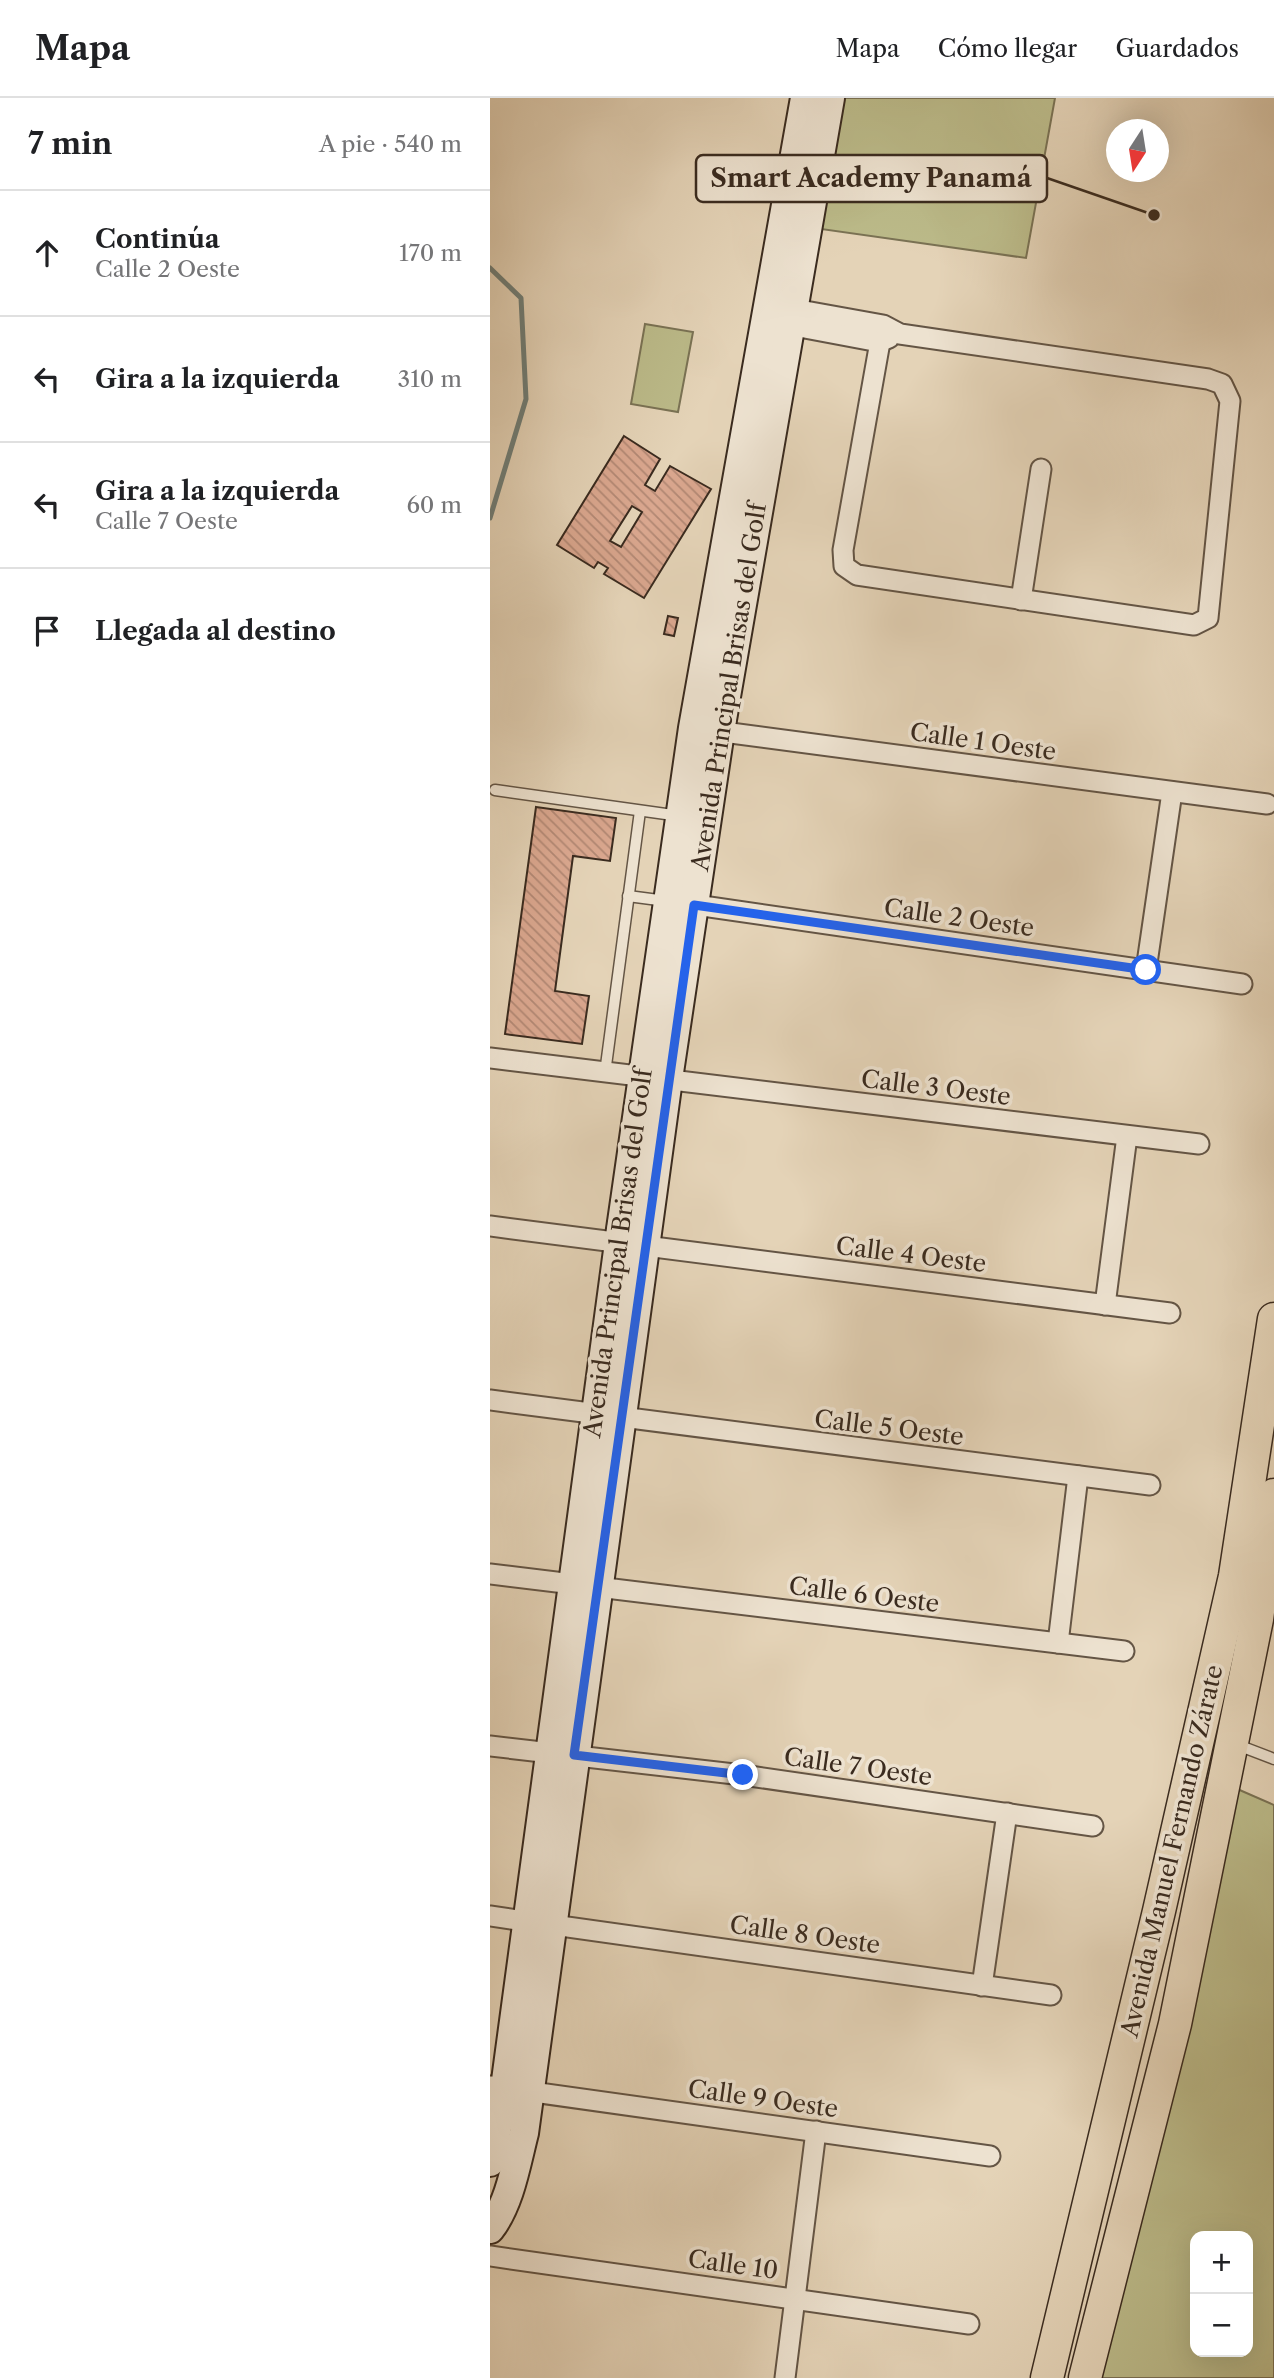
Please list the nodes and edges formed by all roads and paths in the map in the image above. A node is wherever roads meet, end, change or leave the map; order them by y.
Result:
1 (805, 98) edge
2 (830, 98) edge
3 (778, 315) junction
4 (887, 334) junction
5 (1041, 469) dead end
6 (1021, 600) junction
7 (707, 730) junction
8 (495, 790) dead end
9 (1172, 792) junction
10 (1267, 804) dead end
11 (640, 811) junction
12 (680, 816) junction
13 (628, 896) junction
14 (681, 903) junction
15 (1146, 970) junction
16 (1242, 984) dead end
17 (490, 1058) edge
18 (605, 1073) junction
19 (655, 1078) junction
20 (1127, 1136) junction
21 (1199, 1144) dead end
22 (490, 1226) edge
23 (632, 1244) junction
24 (1105, 1305) junction
25 (1170, 1313) dead end
26 (1274, 1319) edge
27 (490, 1400) edge
28 (608, 1417) junction
29 (1078, 1476) junction
30 (1150, 1485) dead end
31 (1266, 1507) edge
32 (490, 1574) edge
33 (584, 1586) junction
34 (1058, 1643) junction
35 (1124, 1651) dead end
36 (1232, 1743) junction
37 (490, 1746) edge
38 (561, 1754) junction
39 (1274, 1759) edge
40 (1007, 1813) junction
41 (1093, 1826) dead end
42 (490, 1916) edge
43 (539, 1922) junction
44 (982, 1986) junction
45 (1051, 1995) dead end
46 (508, 2088) edge
47 (816, 2131) junction
48 (990, 2156) dead end
49 (490, 2162) edge
50 (490, 2229) edge
51 (490, 2256) edge
52 (795, 2298) junction
53 (969, 2324) dead end
54 (785, 2378) edge
55 (1046, 2378) edge
56 (1085, 2378) edge

1 - 3 street, Avenida Principal Brisas del Golf
2 - 3 street, Avenida Principal Brisas del Golf
3 - 4 street
3 - 7 street, Avenida Principal Brisas del Golf
4 - 6 street
4 - 6 street
5 - 6 street
7 - 9 street, Calle 1 Oeste
7 - 12 street, Avenida Principal Brisas del Golf
7 - 14 street, Avenida Principal Brisas del Golf
8 - 11 lane
9 - 10 street, Calle 1 Oeste
9 - 15 street
11 - 12 lane
11 - 13 lane
12 - 14 street, Avenida Principal Brisas del Golf
13 - 14 lane
13 - 18 lane
14 - 15 street, Calle 2 Oeste
14 - 19 street, Avenida Principal Brisas del Golf
15 - 16 street, Calle 2 Oeste
17 - 18 street, Calle 3 Oeste
18 - 19 street, Calle 3 Oeste
19 - 20 street, Calle 3 Oeste
19 - 23 street, Avenida Principal Brisas del Golf
20 - 21 street, Calle 3 Oeste
20 - 24 street
22 - 23 street, Calle 4 Oeste
23 - 24 street, Calle 4 Oeste
23 - 28 street, Avenida Principal Brisas del Golf
24 - 25 street, Calle 4 Oeste
26 - 31 main road, Avenida Manuel Fernando Zárate
27 - 28 street, Calle 5 Oeste
28 - 29 street, Calle 5 Oeste
28 - 33 street, Avenida Principal Brisas del Golf
29 - 30 street, Calle 5 Oeste
29 - 34 street
31 - 36 main road, Avenida Manuel Fernando Zárate
31 - 55 main road, Avenida Manuel Fernando Zárate
32 - 33 street, Calle 6 Oeste
33 - 34 street, Calle 6 Oeste
33 - 38 street, Avenida Principal Brisas del Golf
34 - 35 street, Calle 6 Oeste
36 - 39 lane
36 - 56 main road, Avenida Manuel Fernando Zárate
37 - 38 street, Calle 7 Oeste
38 - 40 street, Calle 7 Oeste
38 - 43 street, Avenida Principal Brisas del Golf
40 - 41 street, Calle 7 Oeste
40 - 44 street
42 - 43 street, Calle 8 Oeste
43 - 44 street, Calle 8 Oeste
43 - 46 street, Avenida Principal Brisas del Golf
44 - 45 street, Calle 8 Oeste
46 - 47 street, Calle 9 Oeste
46 - 49 street, Avenida Principal Brisas del Golf
46 - 50 street, Avenida Principal Brisas del Golf
47 - 48 street, Calle 9 Oeste
47 - 52 street
51 - 52 street, Calle 10
52 - 53 street, Calle 10
52 - 54 street

